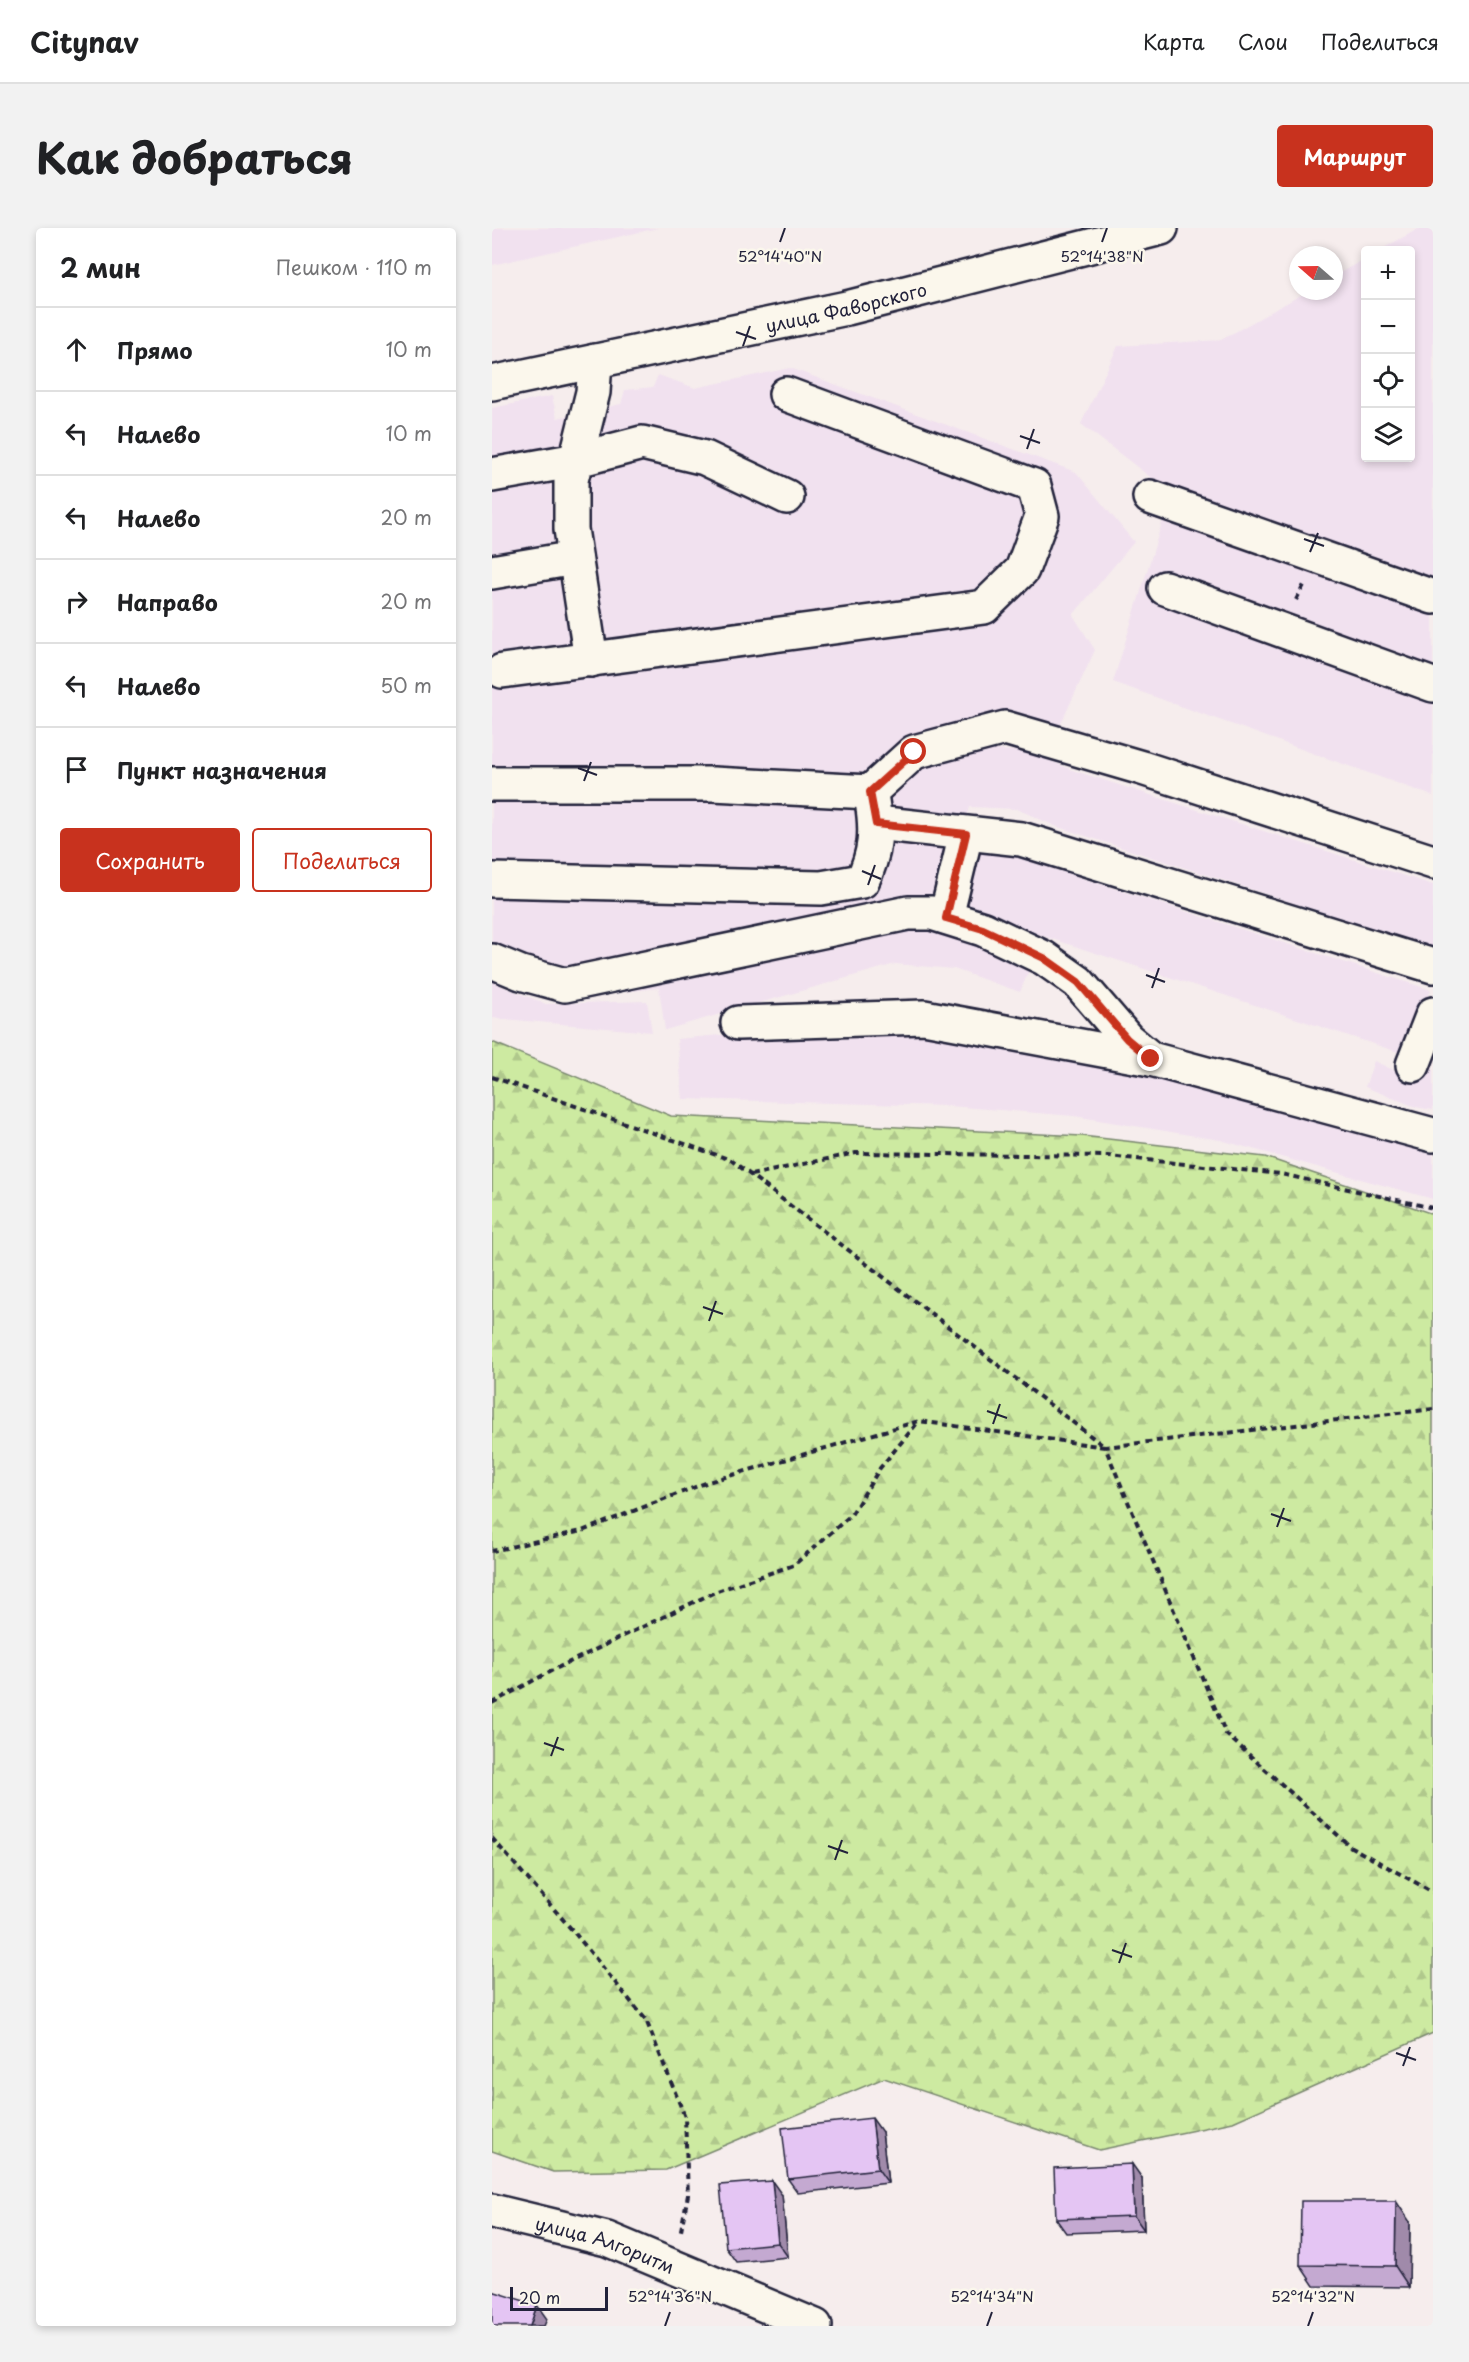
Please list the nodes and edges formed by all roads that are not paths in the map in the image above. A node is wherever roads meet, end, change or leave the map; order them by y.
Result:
1 (1161, 228) edge
2 (595, 361) junction
3 (492, 382) edge
4 (786, 394) dead end
5 (577, 460) junction
6 (492, 475) edge
7 (787, 497) dead end
8 (1150, 497) dead end
9 (575, 558) junction
10 (492, 572) edge
11 (1165, 588) dead end
12 (1433, 597) edge
13 (591, 660) junction
14 (502, 671) dead end
15 (1433, 685) edge
16 (492, 784) edge
17 (870, 792) junction
18 (876, 824) junction
19 (966, 834) junction
20 (1433, 862) edge
21 (492, 880) edge
22 (946, 918) junction
23 (492, 961) edge
24 (1433, 966) edge
25 (1433, 1014) edge
26 (738, 1023) dead end
27 (1151, 1059) junction
28 (1413, 1065) dead end
29 (1433, 1135) edge
30 (492, 2211) edge
31 (815, 2326) edge

1 - 2 street, улица Фаворского
2 - 3 street, улица Фаворского
2 - 5 street
4 - 13 street
5 - 6 street
5 - 7 street
5 - 9 street
8 - 12 street
9 - 10 street
9 - 13 street
11 - 15 street
13 - 14 street
16 - 17 street
17 - 18 street
17 - 20 street
18 - 19 street
18 - 21 street
19 - 22 street
19 - 24 street
22 - 23 street
22 - 27 street
25 - 28 street
26 - 27 street
27 - 29 street
30 - 31 street, улица Алгоритм

